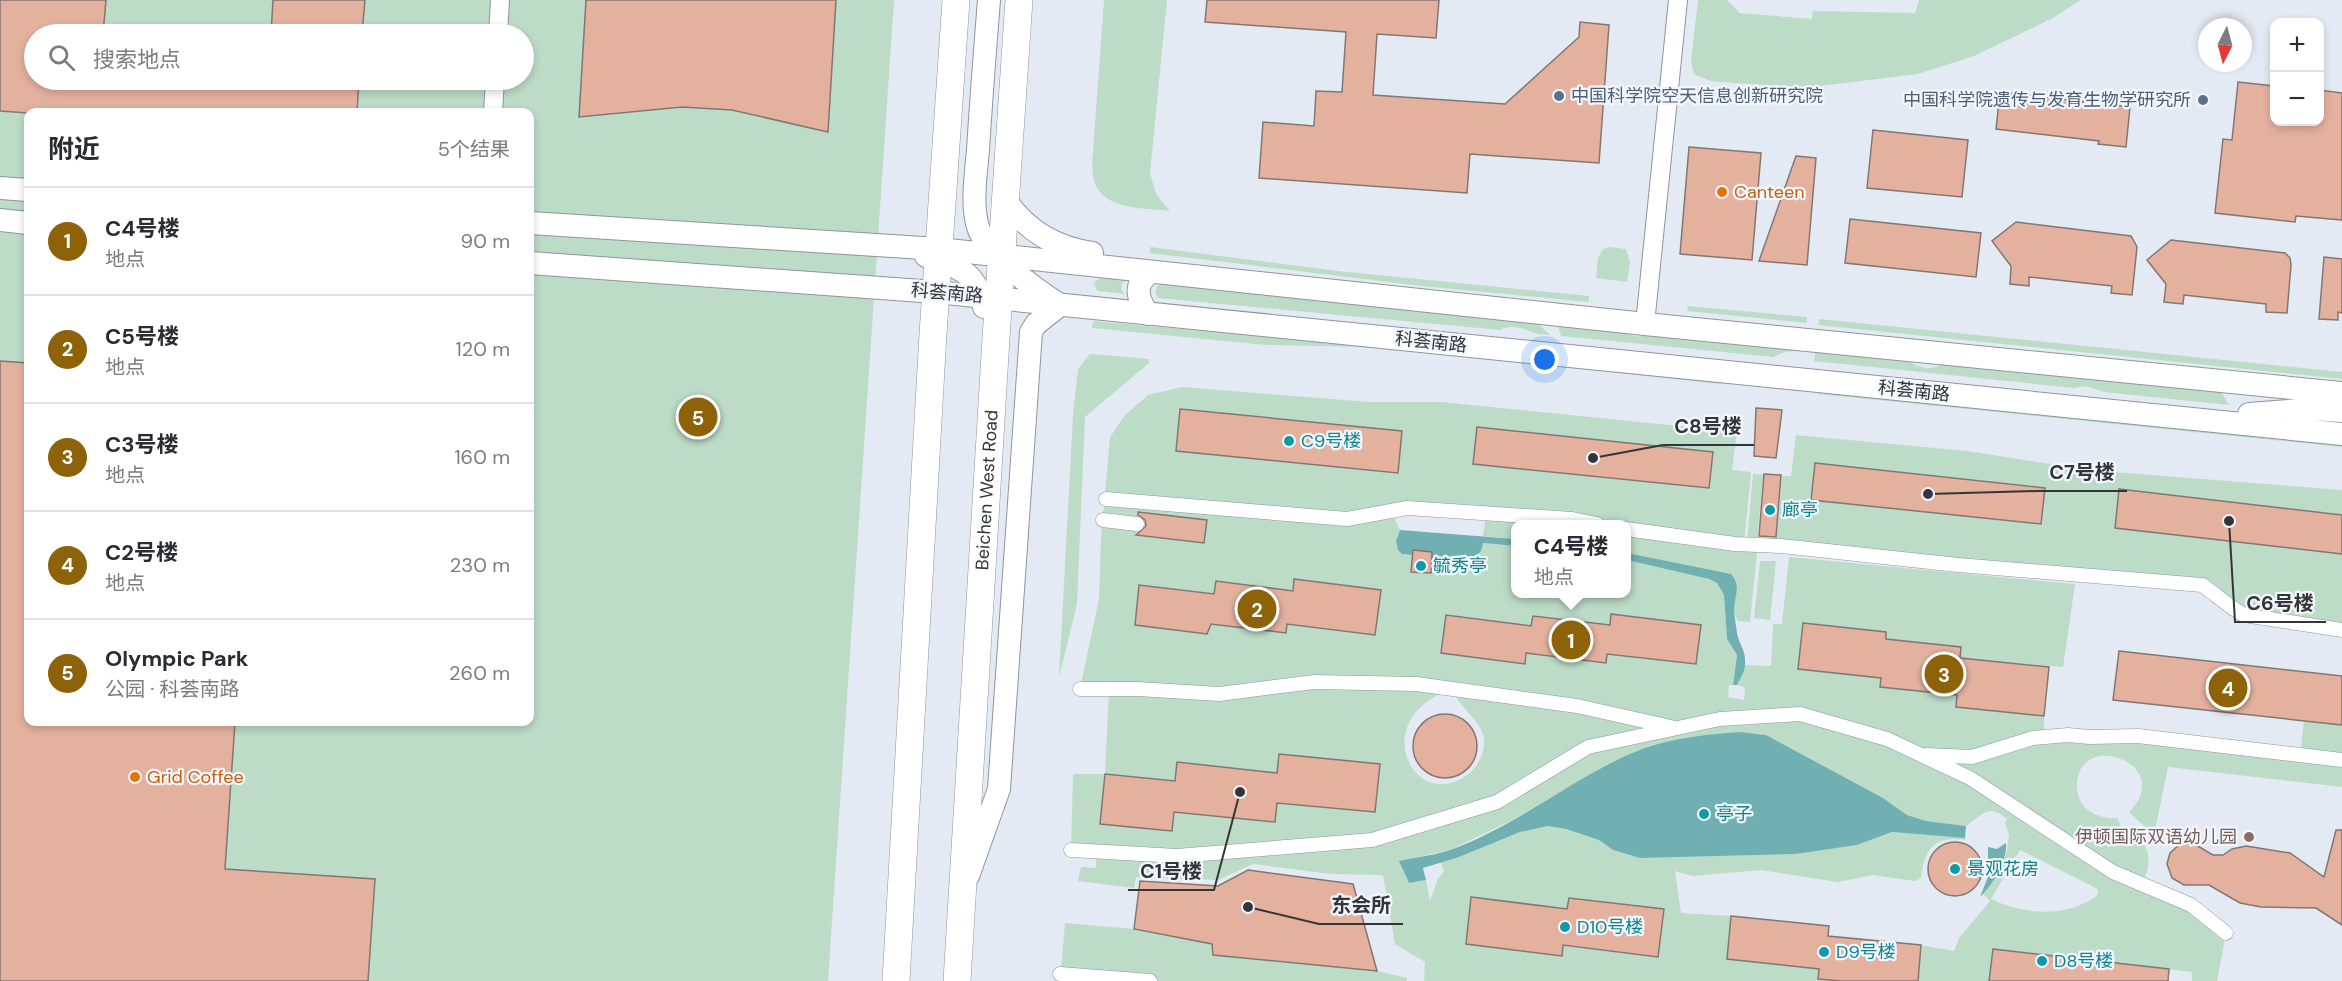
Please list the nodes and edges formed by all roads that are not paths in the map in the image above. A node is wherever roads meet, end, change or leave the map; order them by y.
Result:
1 (501, 0) edge
2 (956, 0) edge
3 (988, 0) edge
4 (1019, 0) edge
5 (1678, 0) edge
6 (499, 24) edge
7 (494, 90) edge
8 (493, 108) edge
9 (0, 188) edge
10 (24, 190) edge
11 (1006, 201) junction
12 (0, 220) edge
13 (24, 223) edge
14 (534, 223) edge
15 (900, 246) junction
16 (939, 249) junction
17 (1002, 256) junction
18 (534, 263) edge
19 (1151, 272) junction
20 (936, 292) junction
21 (1356, 294) junction
22 (999, 298) junction
23 (1060, 305) junction
24 (1148, 314) junction
25 (1645, 324) junction
26 (994, 377) junction
27 (2342, 393) edge
28 (2342, 411) edge
29 (2209, 420) junction
30 (2342, 434) edge
31 (1106, 499) dead end
32 (1103, 520) dead end
33 (1576, 520) edge
34 (1137, 524) dead end
35 (1631, 530) edge
36 (2342, 630) edge
37 (1080, 689) dead end
38 (1676, 728) junction
39 (1921, 755) junction
40 (2342, 760) edge
41 (1071, 850) dead end
42 (963, 888) junction
43 (2226, 933) dead end
44 (1060, 974) dead end
45 (896, 981) edge
46 (957, 981) edge
47 (1150, 981) edge

1 - 6 street
2 - 16 main road
3 - 23 street
4 - 11 main road, Beichen West Road
5 - 25 street
7 - 8 street
9 - 10 street
11 - 17 main road, Beichen West Road
11 - 21 street
12 - 13 street
14 - 15 street
15 - 16 street
15 - 26 street
16 - 17 street
16 - 20 main road
17 - 19 street
17 - 22 main road, Beichen West Road
18 - 20 street, 科荟南路
19 - 21 street
19 - 24 street
20 - 22 street, 科荟南路
20 - 45 main road
21 - 25 street
22 - 23 street, 科荟南路
22 - 26 main road, Beichen West Road
23 - 24 street, 科荟南路
23 - 42 street
24 - 29 street, 科荟南路
25 - 27 street
26 - 42 main road, Beichen West Road
28 - 29 street
29 - 30 street, 科荟南路
31 - 33 street
32 - 34 street
35 - 36 street
37 - 38 street
38 - 39 street
38 - 41 street
39 - 40 street
39 - 43 street
42 - 46 main road, Beichen West Road
44 - 47 street

